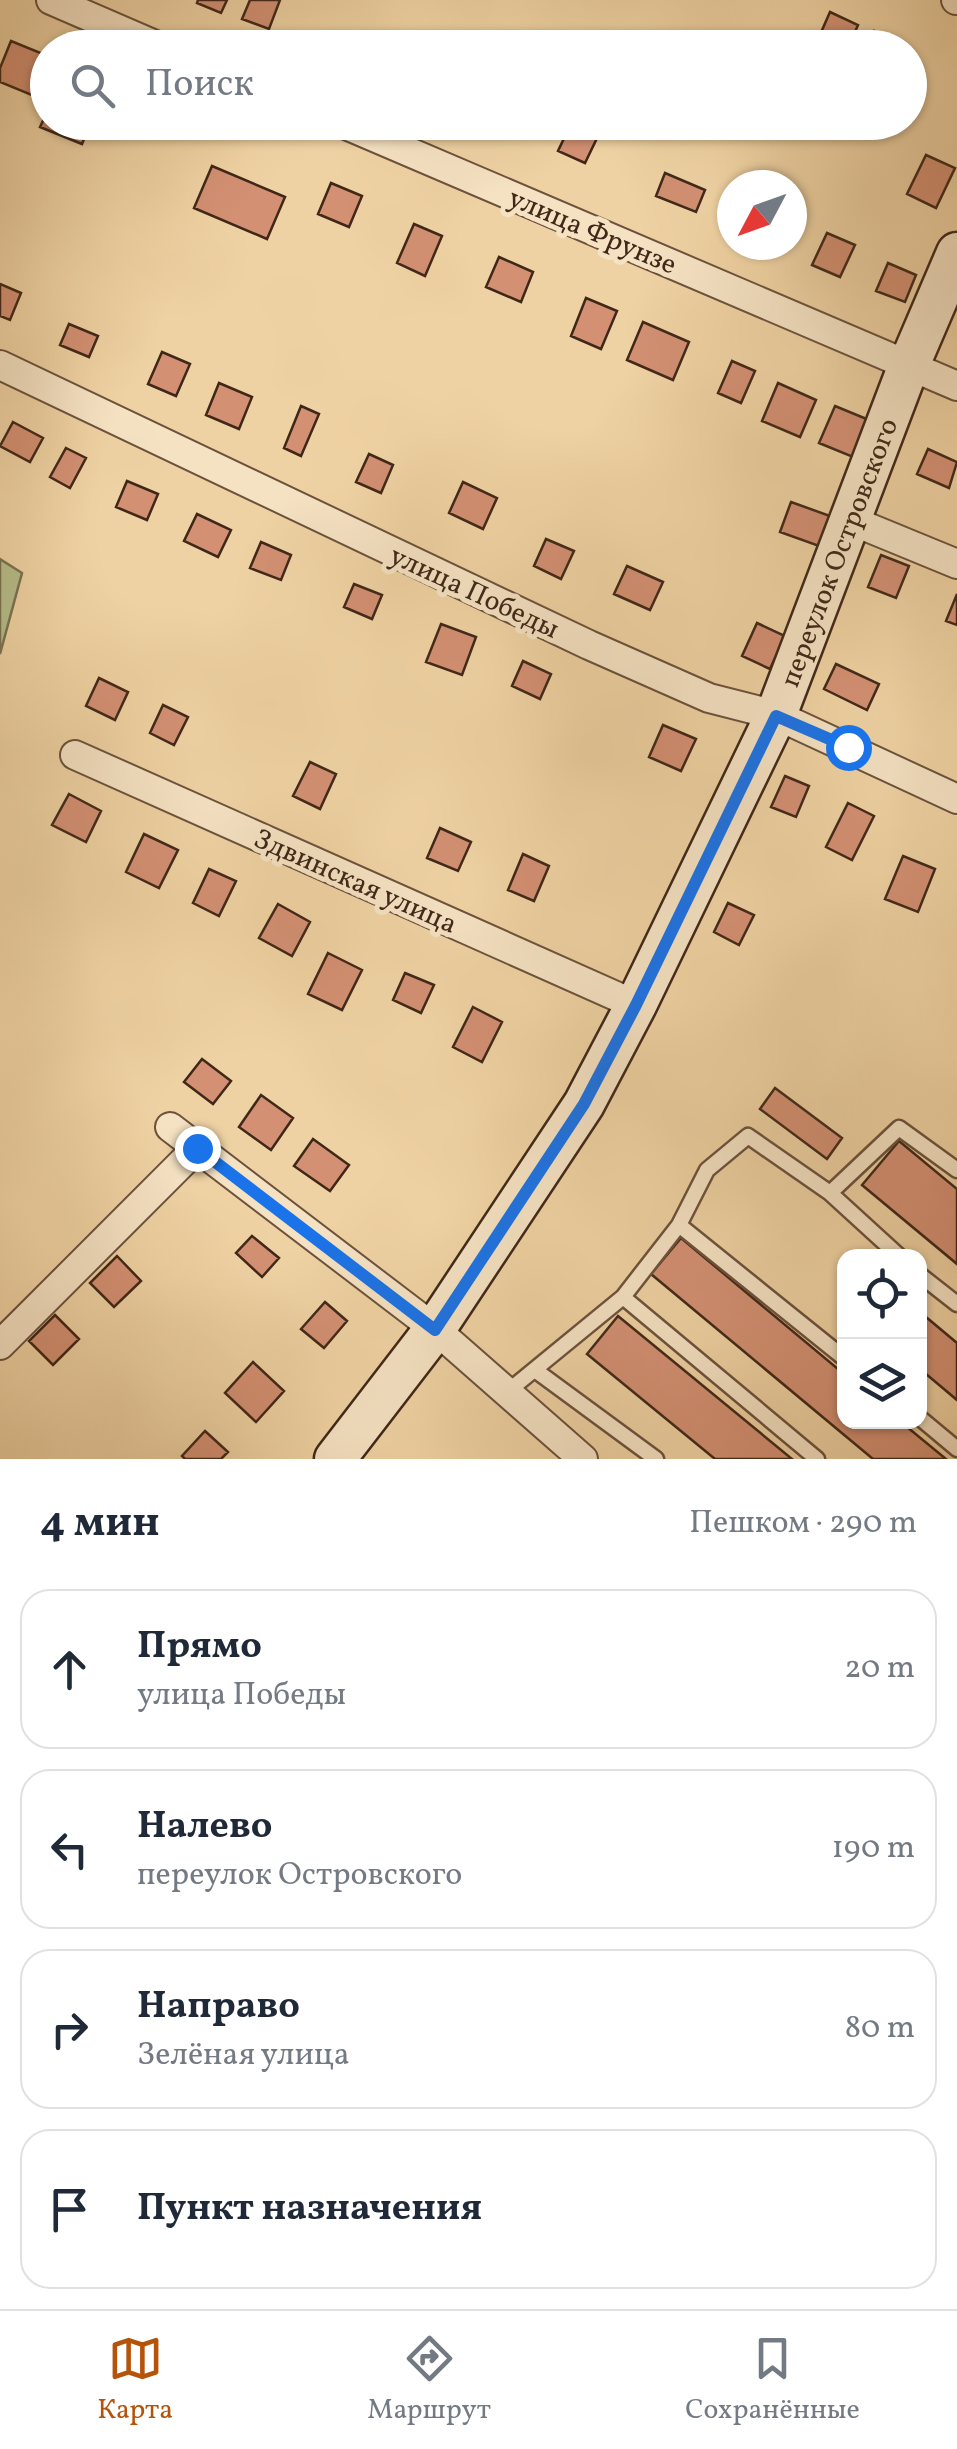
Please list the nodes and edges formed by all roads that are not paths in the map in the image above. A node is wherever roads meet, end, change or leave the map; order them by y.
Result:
1 (51, 0) edge
2 (120, 30) edge
3 (381, 140) edge
4 (957, 253) edge
5 (0, 365) edge
6 (909, 365) junction
7 (957, 386) edge
8 (850, 520) junction
9 (957, 564) edge
10 (776, 716) junction
11 (75, 754) dead end
12 (957, 799) edge
13 (636, 1005) junction
14 (170, 1127) dead end
15 (197, 1148) junction
16 (957, 1170) edge
17 (830, 1194) junction
18 (679, 1225) junction
19 (891, 1249) edge
20 (927, 1281) edge
21 (623, 1297) junction
22 (957, 1304) edge
23 (435, 1330) junction
24 (0, 1345) edge
25 (837, 1352) edge
26 (534, 1370) junction
27 (506, 1392) junction
28 (927, 1424) edge
29 (957, 1449) edge
30 (335, 1459) edge
31 (583, 1459) edge
32 (656, 1459) edge
33 (817, 1459) edge

1 - 2 street
3 - 6 street, улица Фрунзе
4 - 6 street, переулок Островского
5 - 10 street, улица Победы
6 - 7 street, улица Фрунзе
6 - 8 street, переулок Островского
8 - 9 street
8 - 10 street, переулок Островского
10 - 12 street, улица Победы
10 - 13 street, переулок Островского
11 - 13 street, Здвинская улица
13 - 23 street, переулок Островского
14 - 15 street
15 - 23 street
15 - 24 street
16 - 17 lane
17 - 18 lane
17 - 19 lane
18 - 21 lane
18 - 25 lane
20 - 22 lane
21 - 26 lane
21 - 33 lane
23 - 27 street
23 - 30 street, переулок Островского
26 - 27 lane
26 - 32 lane
27 - 31 street
28 - 29 lane

